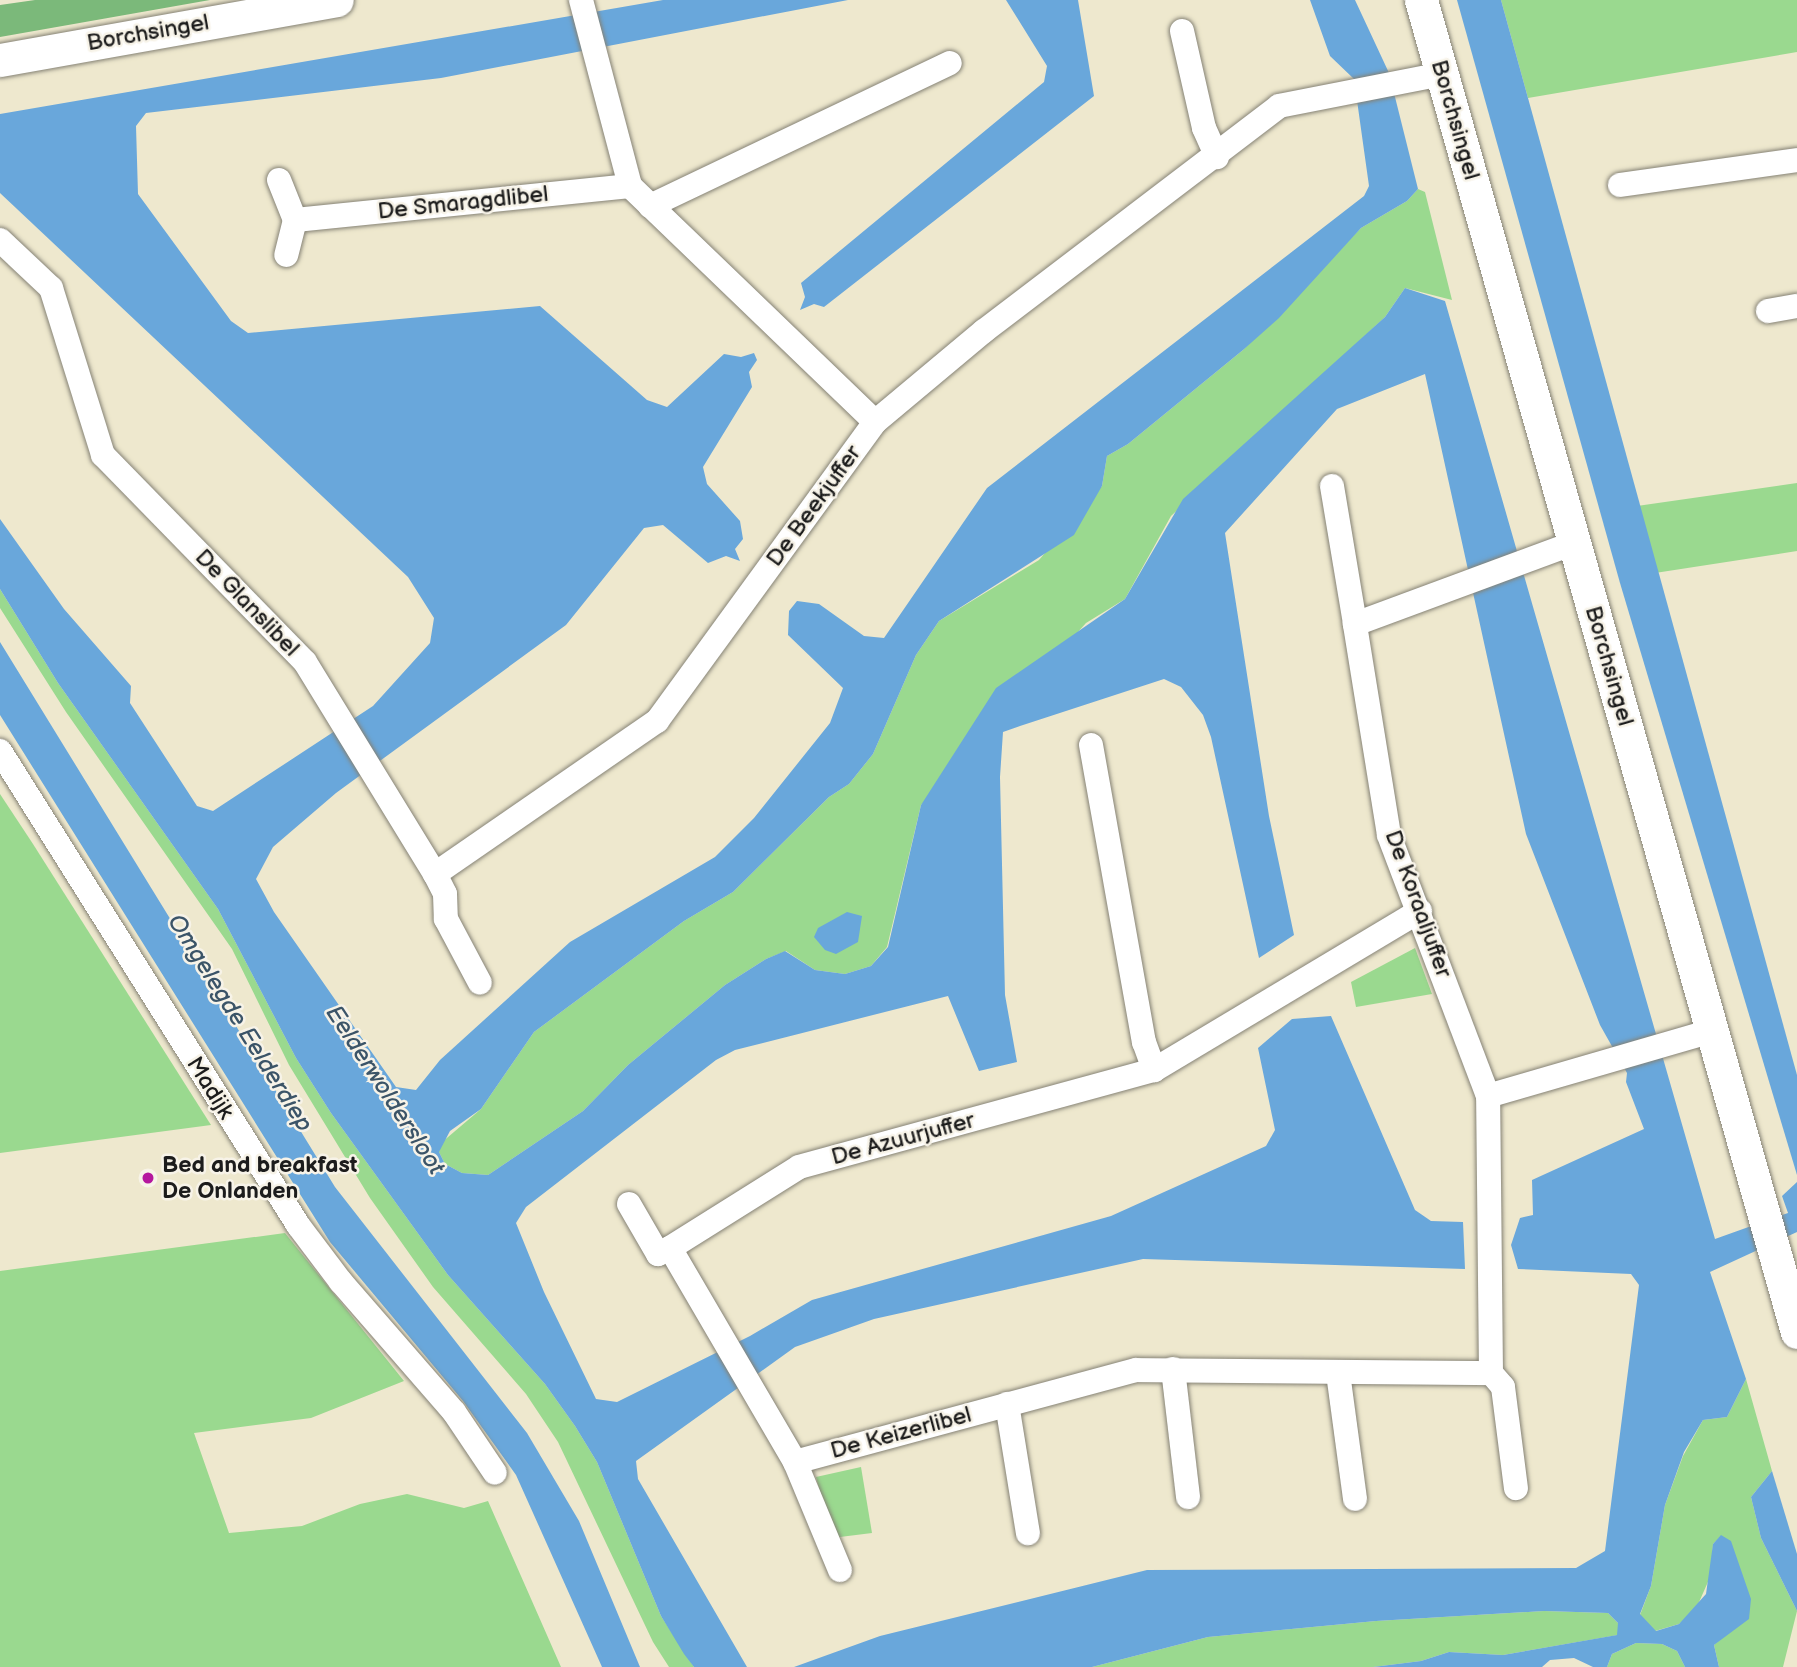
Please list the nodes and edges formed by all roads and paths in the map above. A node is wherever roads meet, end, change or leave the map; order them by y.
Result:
1 (337, 0) edge
2 (581, 0) edge
3 (1421, 0) edge
4 (1182, 31) dead end
5 (0, 60) edge
6 (950, 63) dead end
7 (1442, 74) junction
8 (1217, 157) junction
9 (1797, 160) edge
10 (279, 180) dead end
11 (1620, 185) dead end
12 (630, 186) junction
13 (650, 206) junction
14 (296, 220) junction
15 (0, 240) edge
16 (286, 256) dead end
17 (1797, 306) edge
18 (1769, 311) dead end
19 (875, 422) junction
20 (1332, 486) dead end
21 (1574, 543) junction
22 (1355, 624) junction
23 (1091, 746) dead end
24 (0, 751) edge
25 (435, 874) junction
26 (1420, 911) junction
27 (480, 983) dead end
28 (1712, 1031) junction
29 (1154, 1070) junction
30 (1488, 1096) junction
31 (629, 1204) dead end
32 (670, 1248) junction
33 (1797, 1332) edge
34 (1173, 1369) junction
35 (1338, 1373) junction
36 (1491, 1373) junction
37 (1007, 1404) junction
38 (795, 1462) junction
39 (495, 1473) dead end
40 (1516, 1488) dead end
41 (1188, 1497) dead end
42 (1355, 1499) dead end
43 (1028, 1533) dead end
44 (840, 1570) dead end

1 - 5 main road, Borchsingel
2 - 12 street
3 - 7 main road, Borchsingel
4 - 8 street
6 - 13 street
7 - 8 street, De Beekjuffer
7 - 21 main road, Borchsingel
8 - 19 street, De Beekjuffer
9 - 11 street
10 - 14 street
12 - 13 street
12 - 14 street, De Smaragdlibel
13 - 19 street
14 - 16 street
15 - 25 street, De Glanslibel
17 - 18 street
19 - 25 street, De Beekjuffer
20 - 22 street, De Koraaljuffer
21 - 22 street
21 - 28 main road, Borchsingel
22 - 26 street, De Koraaljuffer
23 - 29 street
24 - 39 street, Madijk
25 - 27 street, De Glanslibel
26 - 29 street, De Azuurjuffer
26 - 30 street, De Koraaljuffer
28 - 30 street
28 - 33 main road, Borchsingel
29 - 32 street, De Azuurjuffer
30 - 36 street, De Koraaljuffer
31 - 32 street
32 - 38 street
34 - 35 street, De Keizerlibel
34 - 37 street, De Keizerlibel
34 - 41 street
35 - 36 street, De Keizerlibel
35 - 42 street
36 - 40 street
37 - 38 street, De Keizerlibel
37 - 43 street
38 - 44 street

